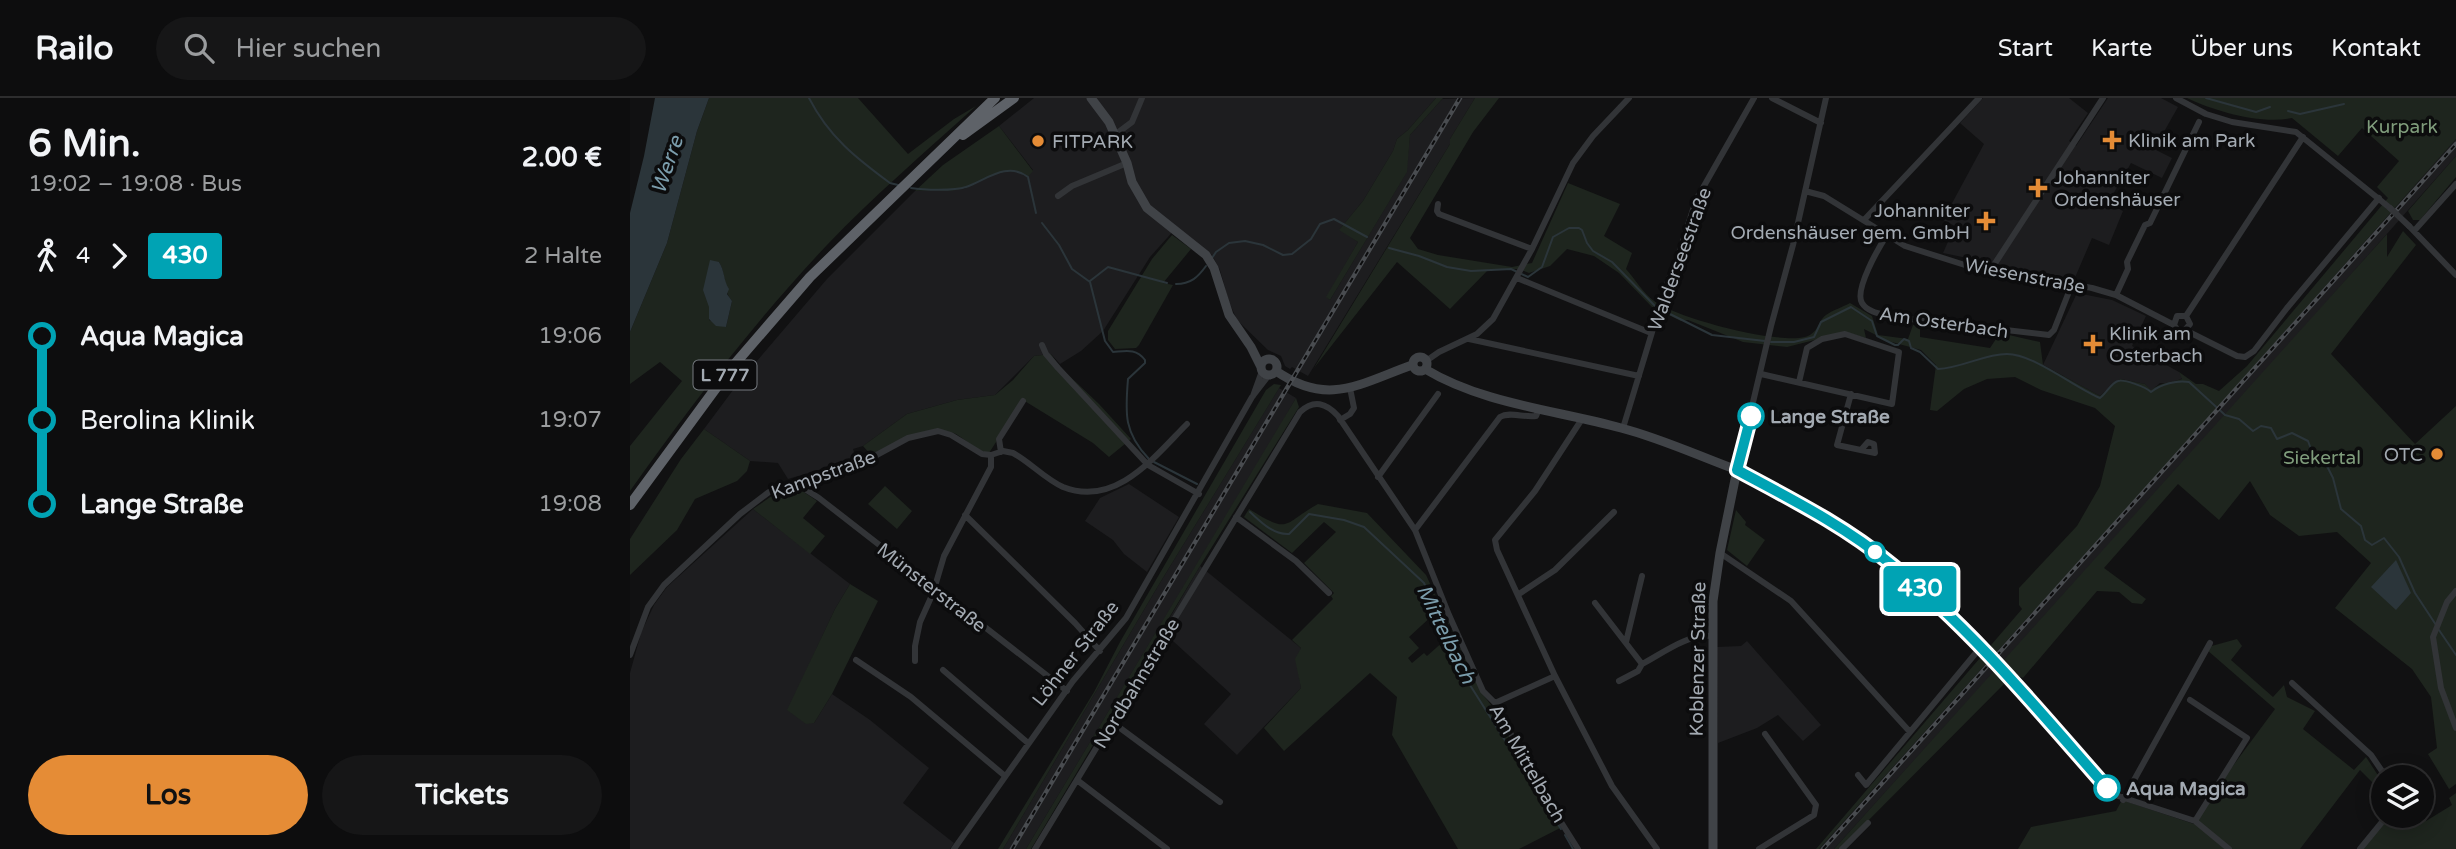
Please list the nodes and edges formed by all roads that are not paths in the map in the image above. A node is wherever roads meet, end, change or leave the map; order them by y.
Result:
1 (995, 98) edge
2 (1014, 98) edge
3 (1091, 98) edge
4 (1142, 98) edge
5 (1628, 98) edge
6 (1754, 98) edge
7 (1772, 98) edge
8 (1826, 98) edge
9 (1979, 98) edge
10 (2103, 98) edge
11 (2176, 98) edge
12 (2199, 122) dead end
13 (1821, 123) junction
14 (1116, 134) junction
15 (2302, 136) junction
16 (939, 153) junction
17 (1127, 163) junction
18 (2456, 184) edge
19 (1805, 191) junction
20 (1058, 197) dead end
21 (2381, 200) junction
22 (1438, 204) dead end
23 (1864, 220) junction
24 (2412, 228) junction
25 (1887, 235) junction
26 (1532, 249) junction
27 (1990, 271) junction
28 (2456, 275) edge
29 (1518, 276) junction
30 (2072, 284) junction
31 (2116, 295) junction
32 (2186, 316) junction
33 (2174, 325) junction
34 (2185, 330) junction
35 (1651, 333) junction
36 (1469, 339) junction
37 (1042, 345) dead end
38 (1251, 347) junction
39 (1426, 365) junction
40 (1267, 371) junction
41 (1761, 374) junction
42 (1639, 376) junction
43 (1800, 382) junction
44 (1350, 388) junction
45 (1438, 394) dead end
46 (1851, 394) junction
47 (1023, 401) dead end
48 (1539, 409) junction
49 (1582, 419) junction
50 (1340, 420) junction
51 (1187, 424) dead end
52 (1623, 428) junction
53 (1861, 450) dead end
54 (1001, 452) junction
55 (991, 455) junction
56 (1150, 462) junction
57 (1737, 470) junction
58 (1378, 477) junction
59 (797, 484) junction
60 (1199, 494) junction
61 (630, 505) edge
62 (1614, 512) dead end
63 (965, 515) junction
64 (1236, 517) junction
65 (1415, 530) junction
66 (1720, 553) junction
67 (1642, 576) dead end
68 (933, 589) junction
69 (2456, 591) edge
70 (1329, 593) dead end
71 (1519, 594) junction
72 (1595, 603) dead end
73 (1711, 636) junction
74 (1626, 642) junction
75 (2210, 643) dead end
76 (1982, 650) junction
77 (1100, 651) junction
78 (630, 654) edge
79 (856, 660) dead end
80 (915, 661) dead end
81 (1642, 664) junction
82 (943, 670) dead end
83 (1555, 676) junction
84 (1619, 681) dead end
85 (2292, 682) dead end
86 (1066, 691) junction
87 (2190, 700) dead end
88 (1495, 704) junction
89 (1112, 722) junction
90 (2456, 728) edge
91 (1910, 732) junction
92 (1765, 734) dead end
93 (1028, 743) junction
94 (2378, 765) edge
95 (1858, 775) dead end
96 (1005, 776) junction
97 (1077, 780) junction
98 (2123, 800) junction
99 (1220, 802) dead end
100 (2195, 821) junction
101 (1868, 823) dead end
102 (2377, 828) edge
103 (954, 849) edge
104 (1035, 849) edge
105 (1167, 849) edge
106 (1578, 849) edge
107 (1657, 849) edge
108 (1713, 849) edge
109 (1759, 849) edge
110 (1842, 849) edge
111 (2229, 849) edge
112 (2360, 849) edge

1 - 16 highway, L 777
2 - 16 highway, L 777
3 - 14 street
4 - 14 street
5 - 26 street
6 - 35 street, Walderseestraße
7 - 13 street
8 - 13 street, Koblenzer Straße
9 - 23 street
10 - 27 street
11 - 15 street
12 - 31 street
13 - 19 street, Koblenzer Straße
14 - 17 street
15 - 21 street
15 - 32 street
16 - 61 highway, L 777
17 - 20 street
17 - 38 street
18 - 24 street
19 - 23 street, Wiesenstraße
19 - 41 street, Koblenzer Straße
21 - 24 street, bridge
21 - 34 street, Wiesenstraße
22 - 26 street
23 - 25 street, Wiesenstraße
24 - 28 street
25 - 27 street, Wiesenstraße
25 - 30 street, Am Osterbach
26 - 29 street
27 - 30 street, Wiesenstraße
29 - 35 street
29 - 36 street
30 - 31 street, Wiesenstraße
31 - 33 street, Wiesenstraße
32 - 33 street
32 - 34 street
33 - 34 street, Wiesenstraße
35 - 42 street, Walderseestraße
36 - 39 street
36 - 42 street
37 - 56 street
38 - 40 street
38 - 40 street
39 - 44 street
39 - 48 street
40 - 44 street
40 - 60 street, Löhner Straße
41 - 43 street
41 - 57 street, Koblenzer Straße
42 - 52 street, Walderseestraße
43 - 46 street
43 - 46 street
44 - 50 street
45 - 58 street
46 - 53 street
47 - 54 street
48 - 49 street
48 - 65 street
49 - 52 street
49 - 71 street
50 - 58 street, Am Mittelbach
50 - 64 street, Nordbahnstraße
51 - 56 street
52 - 57 street
54 - 55 street
54 - 56 street
55 - 59 street, Kampstraße
55 - 63 street
56 - 60 street
57 - 66 street, Koblenzer Straße
57 - 76 street
58 - 65 street, Am Mittelbach
59 - 68 street, Münsterstraße
59 - 78 street, Kampstraße
60 - 77 street, Löhner Straße
62 - 71 street
63 - 68 street
63 - 77 street
64 - 70 street
64 - 89 street, Nordbahnstraße
65 - 88 street, Am Mittelbach
66 - 73 street, Koblenzer Straße
66 - 91 street
67 - 74 street
68 - 80 street
68 - 86 street, Münsterstraße
69 - 90 street
71 - 83 street
72 - 74 street
73 - 81 street
73 - 108 street, Koblenzer Straße
74 - 81 street
75 - 98 street
76 - 91 street
76 - 98 street, bridge
77 - 86 street, Löhner Straße
79 - 96 street
81 - 84 street
82 - 93 street
83 - 88 street
83 - 107 street
85 - 94 street
86 - 93 street, Löhner Straße
87 - 100 street
88 - 106 street, Am Mittelbach
89 - 97 street, Nordbahnstraße
89 - 99 street
91 - 95 street
92 - 109 street
93 - 96 street, Löhner Straße
96 - 103 street, Löhner Straße
97 - 104 street, Nordbahnstraße
97 - 105 street
98 - 100 street
100 - 111 street
101 - 110 street
102 - 112 street

